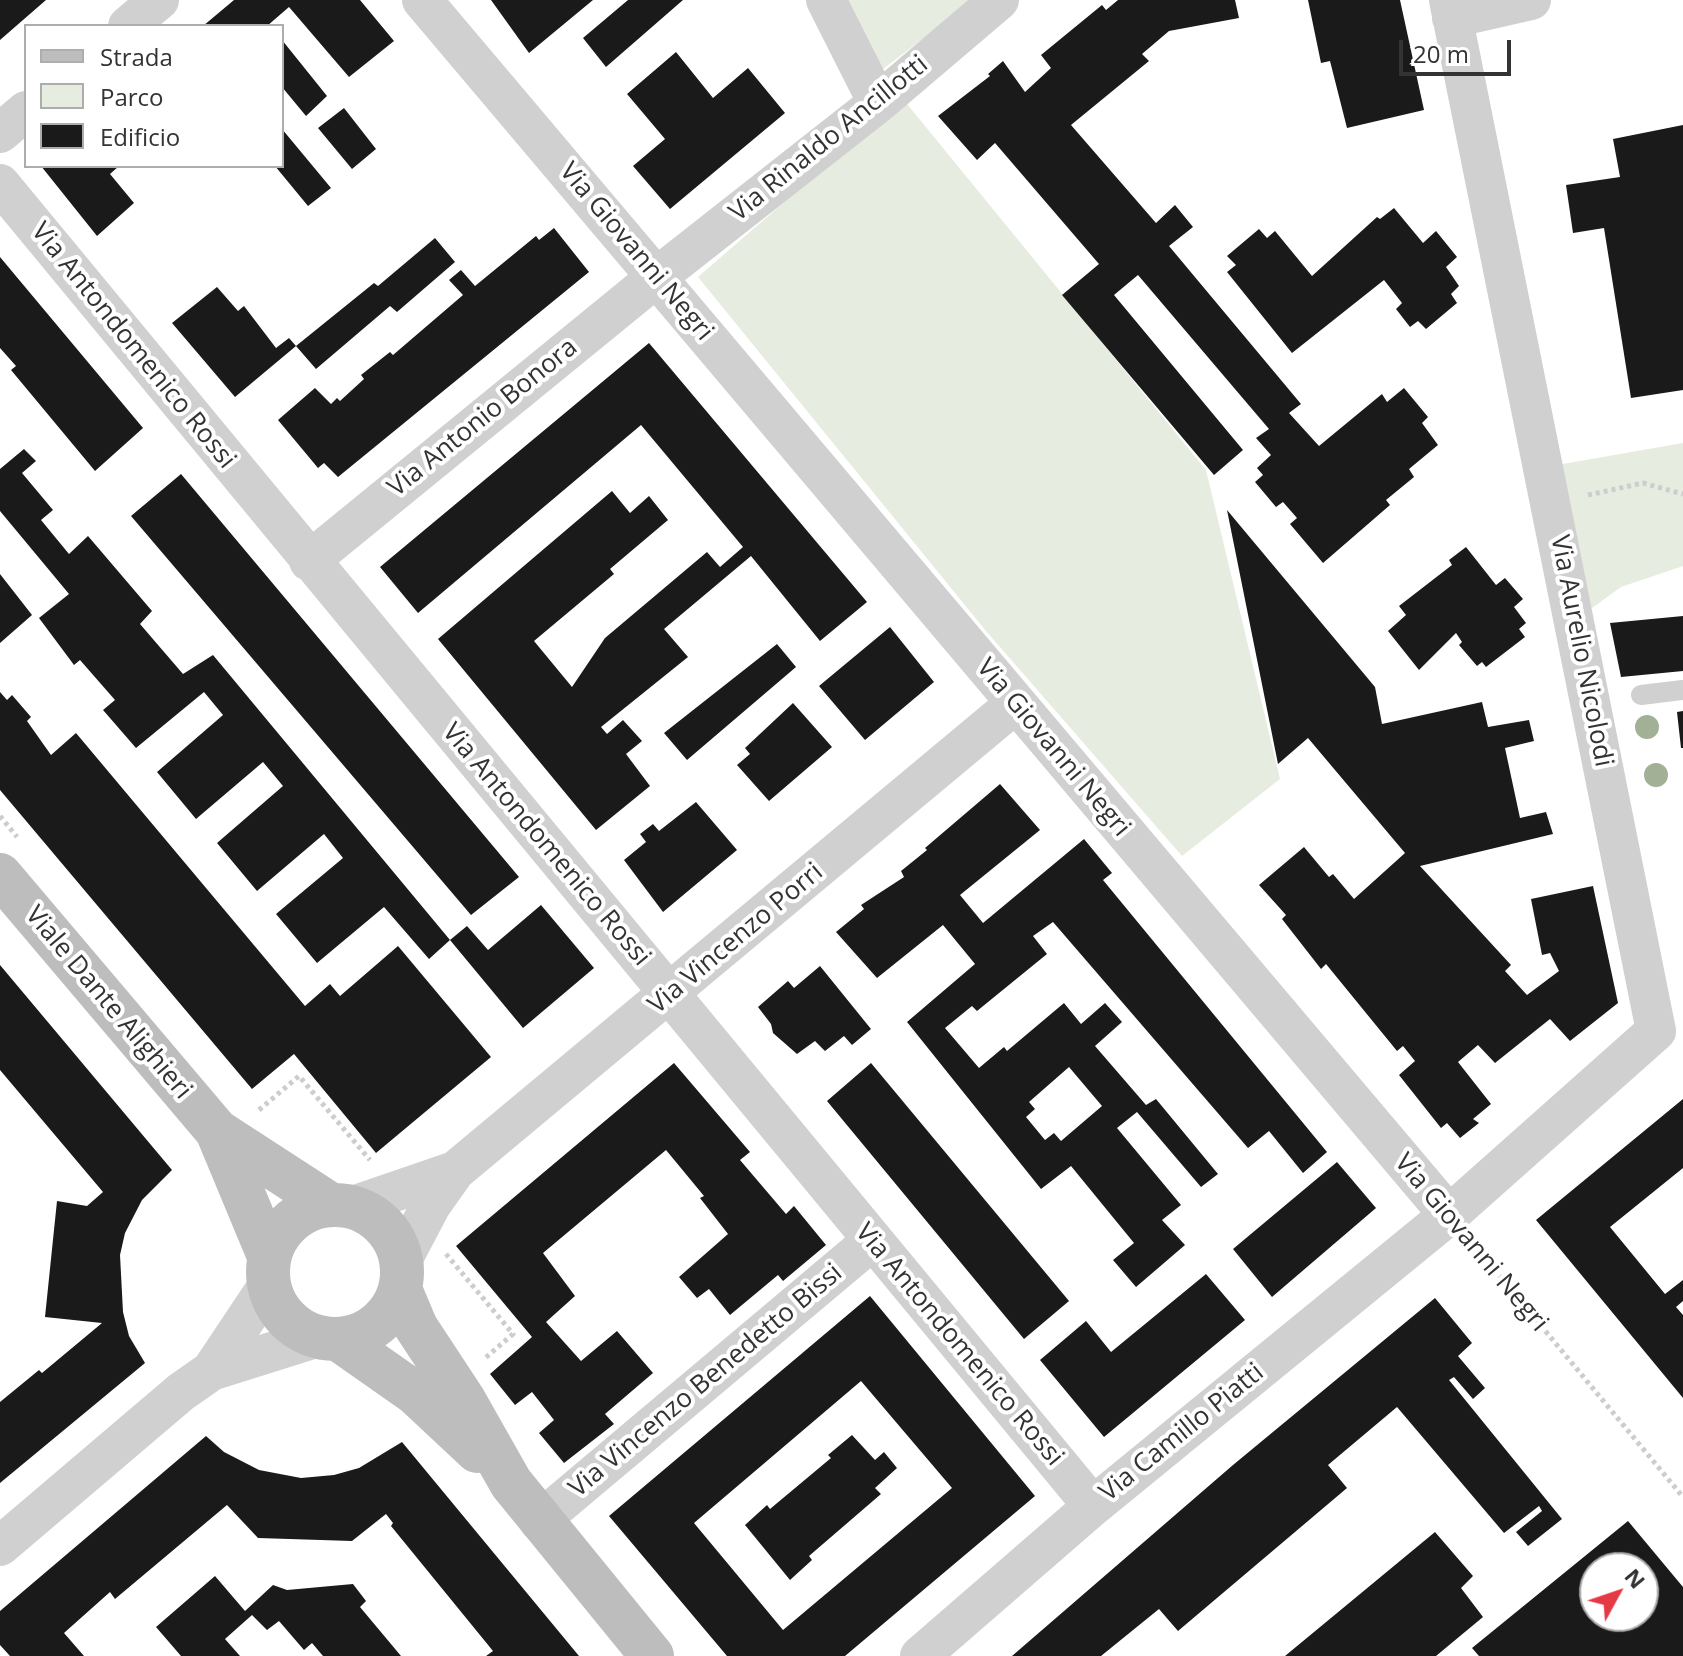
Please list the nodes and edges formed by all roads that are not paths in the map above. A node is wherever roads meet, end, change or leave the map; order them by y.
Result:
1 (159, 0) edge
2 (422, 0) edge
3 (826, 0) edge
4 (999, 0) edge
5 (1531, 0) edge
6 (1450, 9) edge
7 (130, 24) edge
8 (878, 103) junction
9 (24, 113) edge
10 (0, 133) edge
11 (0, 184) edge
12 (658, 276) junction
13 (309, 561) junction
14 (1683, 690) edge
15 (1641, 695) dead end
16 (1015, 704) junction
17 (10, 858) edge
18 (670, 994) junction
19 (233, 1125) junction
20 (455, 1171) junction
21 (341, 1206) junction
22 (1449, 1215) junction
23 (873, 1240) junction
24 (269, 1270) junction
25 (400, 1275) junction
26 (328, 1338) junction
27 (211, 1371) junction
28 (511, 1483) junction
29 (1093, 1506) junction
30 (539, 1521) junction
31 (0, 1546) edge
32 (643, 1653) edge
33 (920, 1656) edge

1 - 7 street
2 - 12 street, Via Giovanni Negri
3 - 8 street
4 - 8 street, Via Rinaldo Ancillotti
5 - 6 street
6 - 22 street, Via Aurelio Nicolodi
8 - 12 street, Via Rinaldo Ancillotti
9 - 10 street
11 - 13 street, Via Antondomenico Rossi
12 - 13 street, Via Antonio Bonora
12 - 16 street, Via Giovanni Negri
13 - 18 street, Via Antondomenico Rossi
14 - 15 lane
16 - 18 street, Via Vincenzo Porri
16 - 22 street, Via Giovanni Negri
17 - 19 main road, Viale Dante Alighieri
18 - 20 street, Via Vincenzo Porri
18 - 23 street, Via Antondomenico Rossi
19 - 21 main road, Viale Dante Alighieri
19 - 24 main road, Viale Dante Alighieri
20 - 21 street, Via Vincenzo Porri
20 - 25 street, Via Vincenzo Porri
21 - 24 main road
21 - 25 main road
22 - 29 street, Via Camillo Piatti
23 - 29 street, Via Antondomenico Rossi
23 - 30 street, Via Vincenzo Benedetto Bissi
24 - 26 main road
24 - 27 street
25 - 26 main road
25 - 28 main road
26 - 27 street
26 - 28 main road
27 - 31 street
28 - 30 main road
29 - 33 street, Via Camillo Piatti
30 - 32 main road

